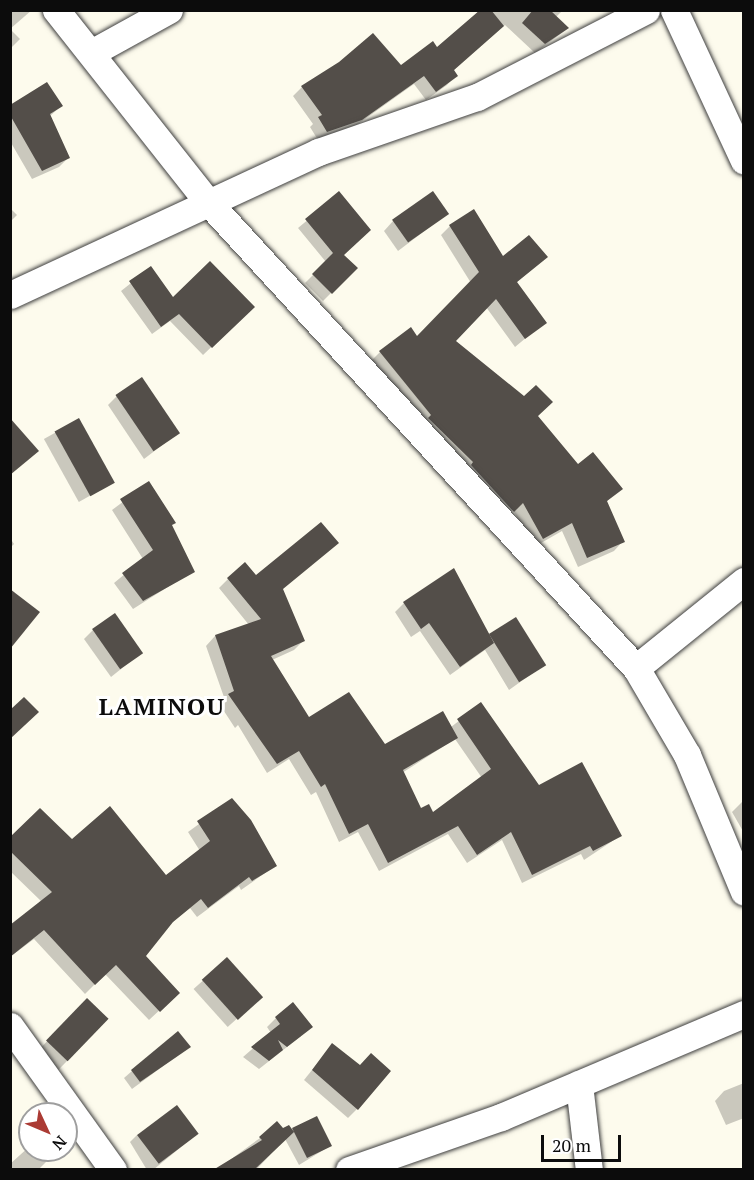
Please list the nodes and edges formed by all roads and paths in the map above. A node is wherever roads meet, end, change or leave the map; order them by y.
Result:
1 (56, 10) edge
2 (168, 10) edge
3 (646, 10) edge
4 (674, 10) edge
5 (91, 53) junction
6 (744, 161) edge
7 (207, 201) junction
8 (10, 295) edge
9 (744, 581) edge
10 (636, 668) junction
11 (744, 892) edge
12 (744, 1014) edge
13 (10, 1026) edge
14 (579, 1084) junction
15 (113, 1170) edge
16 (349, 1170) edge
17 (589, 1170) edge

1 - 5 street
2 - 5 street
3 - 7 street
4 - 6 street
5 - 7 street
7 - 8 street
7 - 10 street
9 - 10 street
10 - 11 street
12 - 14 street
13 - 15 street
14 - 16 street
14 - 17 street

